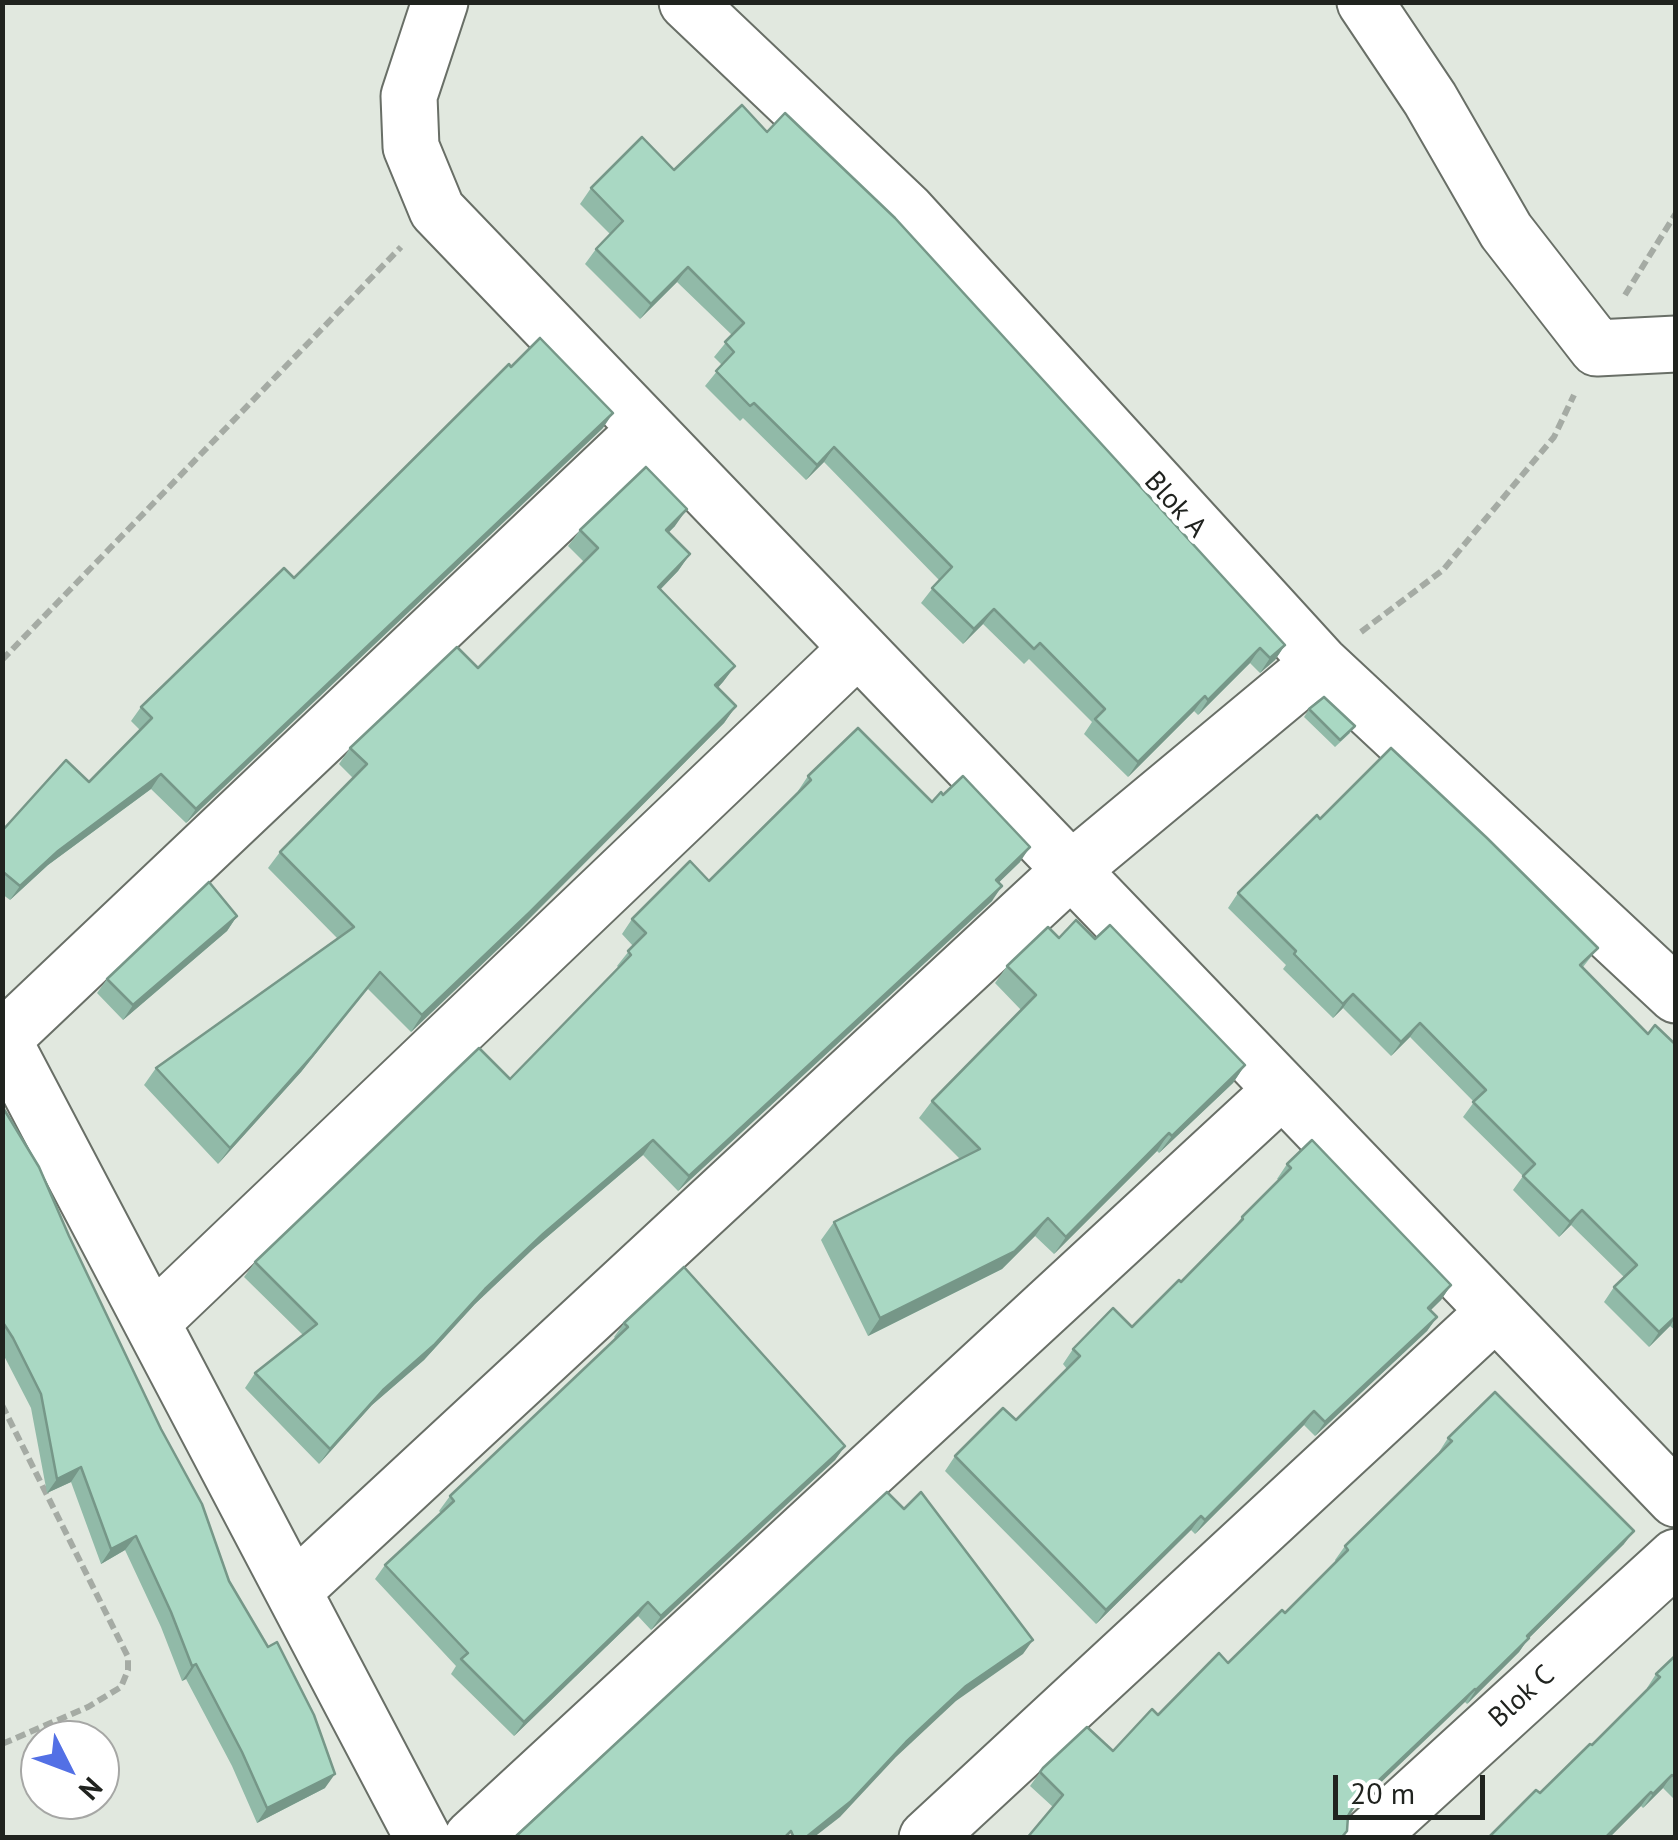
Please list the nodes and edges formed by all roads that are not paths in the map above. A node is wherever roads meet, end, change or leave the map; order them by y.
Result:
1 (440, 2) edge
2 (687, 2) edge
3 (1365, 2) edge
4 (1676, 344) edge
5 (648, 429) junction
6 (858, 648) junction
7 (1320, 663) junction
8 (1071, 870) junction
9 (1676, 994) edge
10 (3, 1038) edge
11 (1282, 1090) junction
12 (1495, 1312) junction
13 (152, 1322) junction
14 (1676, 1499) edge
15 (1676, 1557) edge
16 (293, 1591) junction
17 (423, 1838) edge
18 (472, 1838) edge
19 (926, 1838) edge
20 (1368, 1838) edge

1 - 5 street
2 - 7 street, Blok A
3 - 4 street
5 - 6 street
5 - 10 street
6 - 8 street
6 - 13 street
7 - 8 street
7 - 9 street, Blok A
8 - 11 street
8 - 16 street
10 - 13 street
11 - 12 street
11 - 18 street
12 - 14 street
12 - 19 street
13 - 16 street
15 - 20 street, Blok C
16 - 17 street

